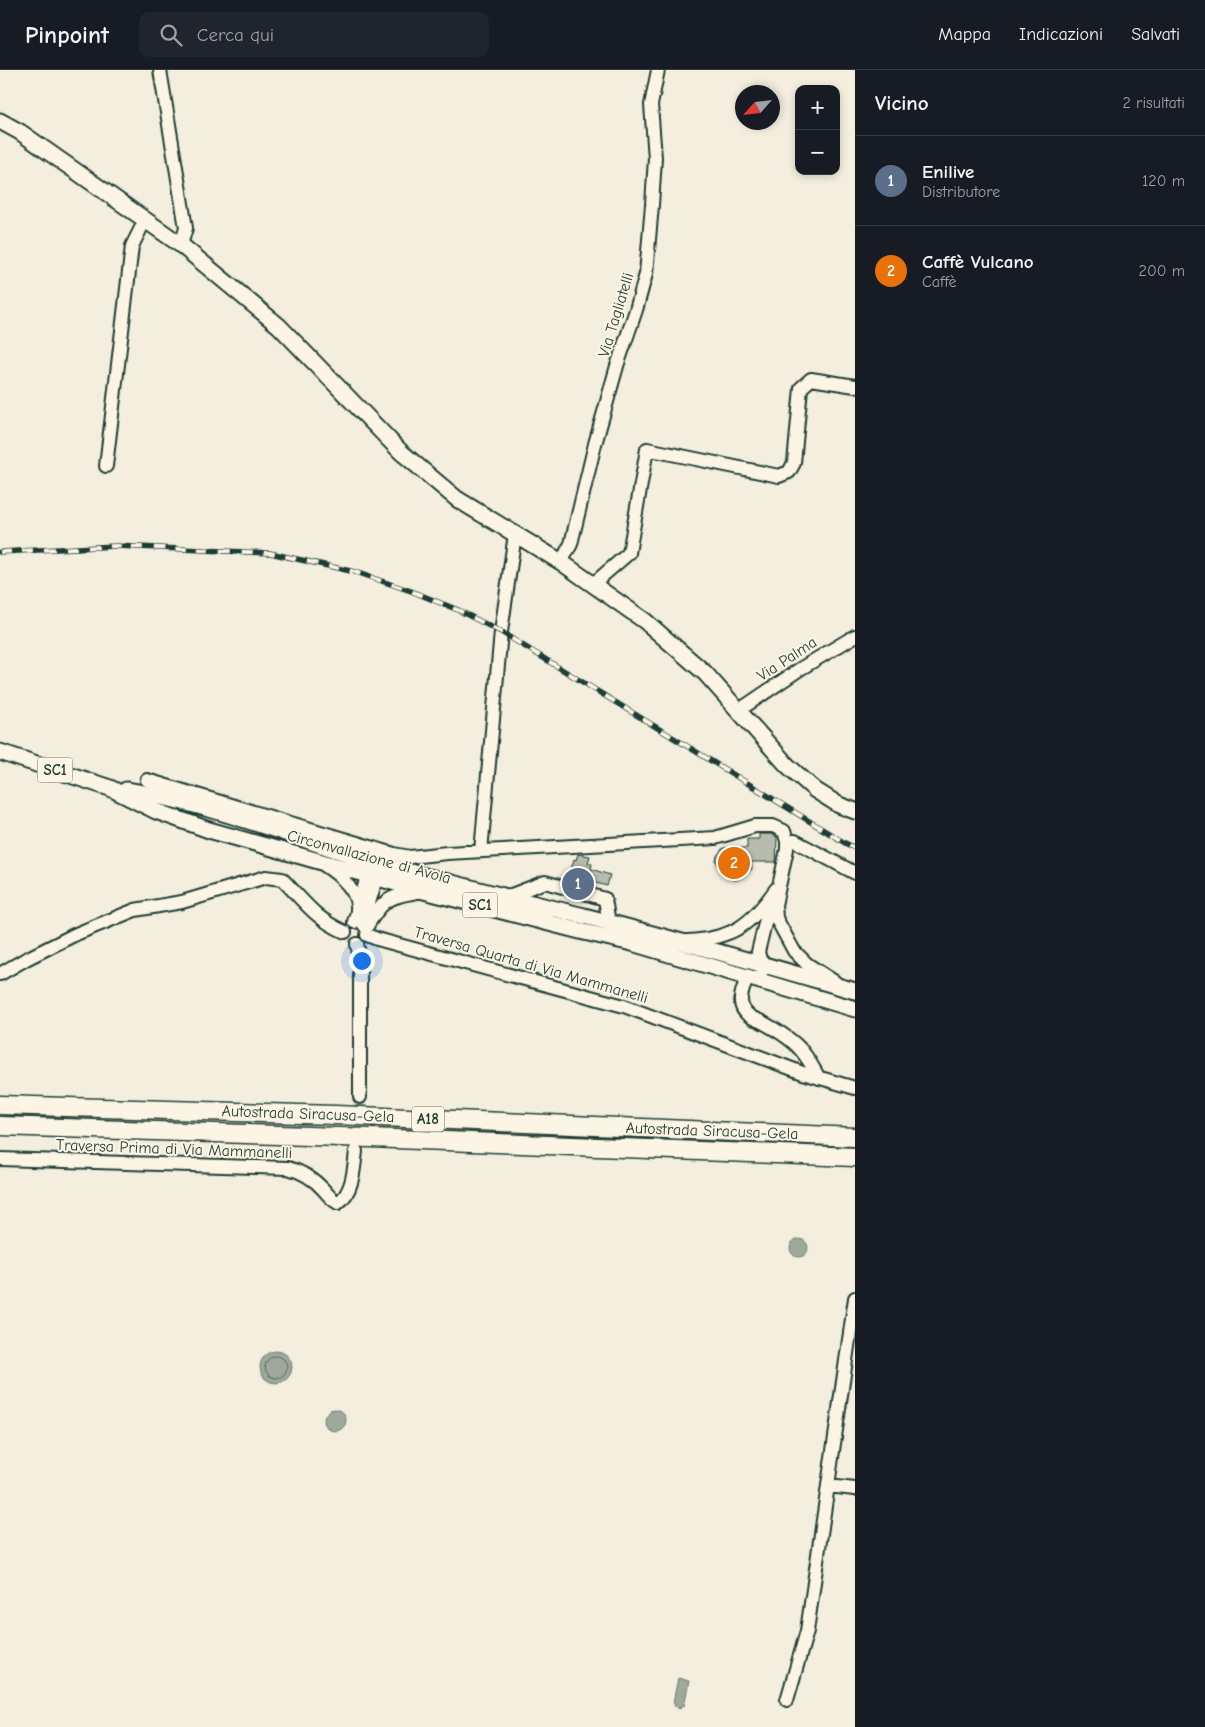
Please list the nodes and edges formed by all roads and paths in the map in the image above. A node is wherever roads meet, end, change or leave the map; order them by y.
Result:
1 (160, 70) edge
2 (658, 70) edge
3 (0, 121) edge
4 (145, 220) junction
5 (181, 245) junction
6 (855, 386) edge
7 (106, 466) dead end
8 (516, 534) junction
9 (561, 562) junction
10 (592, 584) junction
11 (855, 636) edge
12 (738, 711) junction
13 (0, 752) edge
14 (147, 780) dead end
15 (110, 788) junction
16 (855, 811) edge
17 (787, 841) junction
18 (481, 851) junction
19 (322, 863) junction
20 (374, 869) junction
21 (855, 873) edge
22 (424, 891) junction
23 (775, 895) junction
24 (506, 897) junction
25 (358, 908) junction
26 (609, 923) junction
27 (363, 927) junction
28 (345, 932) junction
29 (680, 942) junction
30 (357, 944) junction
31 (760, 963) junction
32 (0, 974) edge
33 (746, 976) junction
34 (768, 982) junction
35 (849, 989) edge
36 (855, 1009) edge
37 (819, 1078) junction
38 (855, 1088) edge
39 (360, 1097) tunnel mouth
40 (0, 1105) edge
41 (0, 1126) edge
42 (855, 1137) edge
43 (356, 1151) tunnel mouth
44 (855, 1157) edge
45 (0, 1159) edge
46 (855, 1298) edge
47 (828, 1486) junction
48 (855, 1489) edge
49 (787, 1700) dead end

1 - 5 street
2 - 9 street, Via Tagliatelli
3 - 4 main road
4 - 5 main road
4 - 7 street
5 - 8 main road
6 - 10 street
8 - 9 main road
8 - 18 street
9 - 10 main road
10 - 12 main road
11 - 12 street, Via Palma
12 - 16 main road
13 - 15 main road, Circonvallazione di Avola / SC1
14 - 18 street
15 - 19 main road, Circonvallazione di Avola / SC1
15 - 20 main road, Circonvallazione di Avola / SC1
17 - 18 street
17 - 21 street
17 - 23 street
19 - 20 main road, Circonvallazione di Avola / SC1
19 - 25 street
20 - 22 main road, Circonvallazione di Avola / SC1
20 - 24 main road, Circonvallazione di Avola / SC1
20 - 25 street
20 - 27 street
22 - 27 street
22 - 33 main road, Circonvallazione di Avola / SC1
23 - 29 street
23 - 31 street
23 - 35 street
24 - 26 main road, Circonvallazione di Avola / SC1
24 - 26 street
25 - 27 street
26 - 29 main road, Circonvallazione di Avola / SC1
27 - 28 street
27 - 30 street
27 - 37 street, Traversa Quarta di Via Mammanelli
28 - 30 street
28 - 32 street
29 - 31 main road, Circonvallazione di Avola / SC1
30 - 39 street
31 - 33 street
31 - 34 street
31 - 35 main road, Circonvallazione di Avola / SC1
33 - 34 main road, Circonvallazione di Avola / SC1
33 - 37 street
34 - 36 main road, Circonvallazione di Avola / SC1
37 - 38 street, Traversa Quarta di Via Mammanelli
40 - 42 highway, Autostrada Siracusa-Gela / A18
41 - 44 highway, Autostrada Siracusa-Gela / A18
43 - 45 street, Traversa Prima di Via Mammanelli
46 - 47 street
47 - 48 street
47 - 49 street

